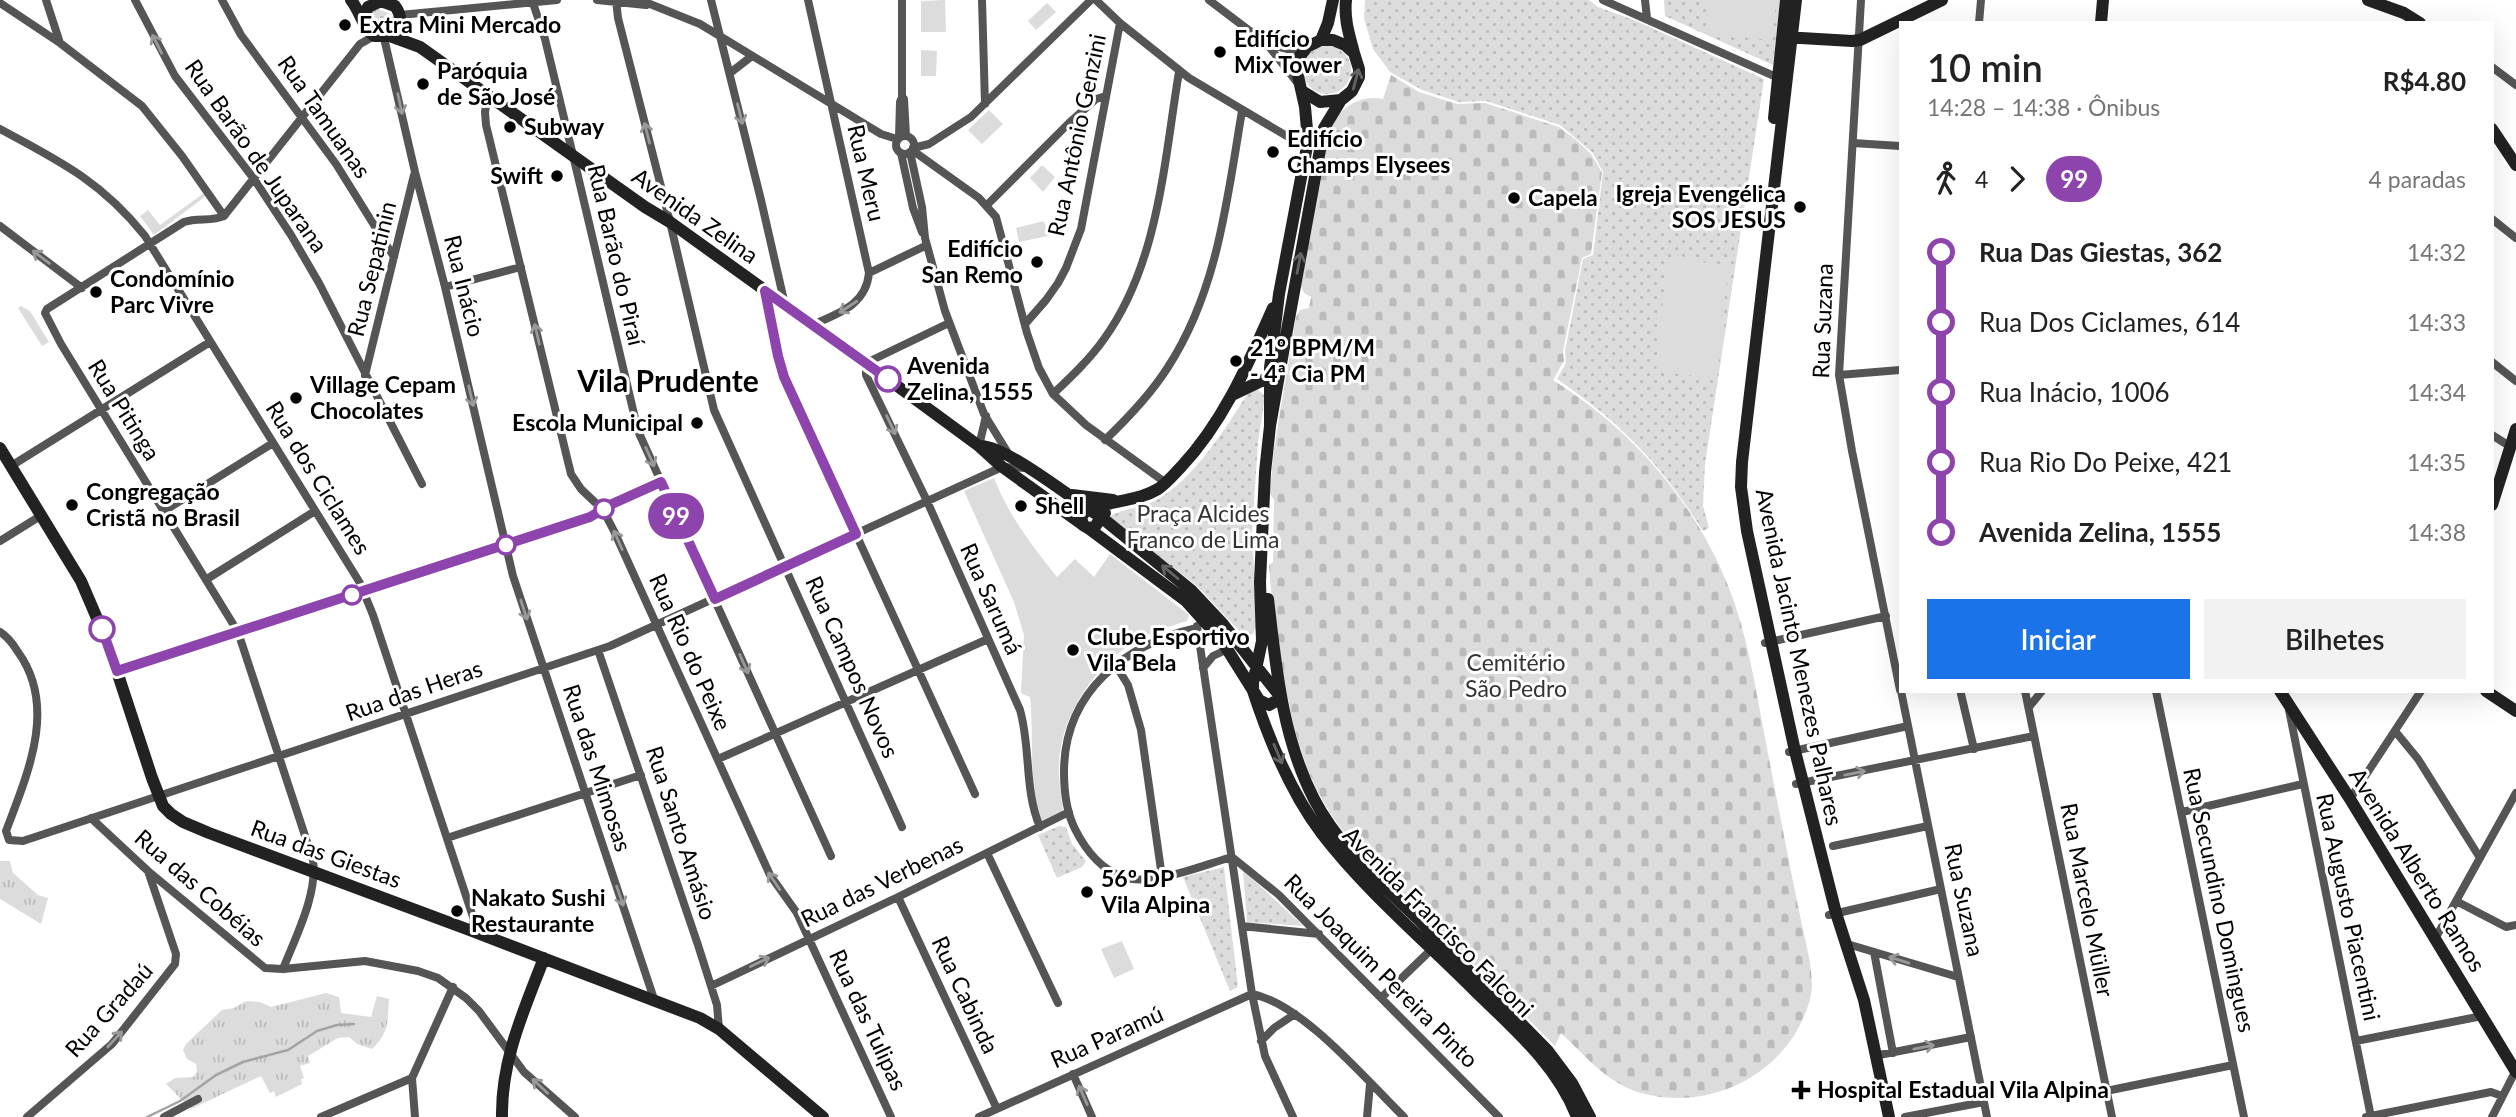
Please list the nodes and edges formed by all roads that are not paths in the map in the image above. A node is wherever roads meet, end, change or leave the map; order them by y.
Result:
1 (46, 0) edge
2 (135, 0) edge
3 (222, 0) edge
4 (351, 0) edge
5 (557, 0) edge
6 (597, 0) edge
7 (640, 0) edge
8 (711, 0) edge
9 (808, 0) edge
10 (902, 0) edge
11 (982, 0) edge
12 (1093, 0) edge
13 (1333, 0) edge
14 (1346, 0) edge
15 (1603, 0) edge
16 (1645, 0) edge
17 (1786, 0) edge
18 (1796, 0) edge
19 (1861, 0) edge
20 (1942, 0) edge
21 (1981, 0) edge
22 (2103, 0) edge
23 (2368, 0) edge
24 (375, 1) edge
25 (616, 1) edge
26 (394, 2) edge
27 (1216, 2) edge
28 (0, 3) edge
29 (533, 3) junction
30 (656, 6) junction
31 (401, 18) junction
32 (1647, 19) junction
33 (363, 20) junction
34 (1979, 21) edge
35 (2101, 21) edge
36 (2419, 21) edge
37 (1120, 23) junction
38 (383, 36) junction
39 (721, 37) junction
40 (1787, 38) junction
41 (1321, 40) junction
42 (1860, 40) junction
43 (60, 43) junction
44 (1267, 44) junction
45 (420, 47) junction
46 (1307, 47) junction
47 (1354, 53) junction
48 (752, 56) junction
49 (2494, 68) edge
50 (1180, 72) junction
51 (730, 73) junction
52 (1783, 80) junction
53 (2516, 85) edge
54 (1300, 87) junction
55 (488, 94) junction
56 (1106, 96) junction
57 (1341, 100) junction
58 (831, 104) junction
59 (985, 104) junction
60 (1242, 111) junction
61 (303, 116) junction
62 (0, 129) edge
63 (2494, 132) edge
64 (1853, 143) junction
65 (905, 145) junction
66 (1899, 146) edge
67 (1307, 148) junction
68 (572, 154) junction
69 (2516, 165) edge
70 (415, 172) junction
71 (254, 179) junction
72 (987, 205) junction
73 (224, 216) junction
74 (2494, 221) edge
75 (670, 222) junction
76 (0, 226) edge
77 (2516, 238) edge
78 (926, 242) junction
79 (150, 245) junction
80 (394, 257) junction
81 (521, 267) junction
82 (869, 273) junction
83 (445, 286) junction
84 (82, 288) junction
85 (765, 291) junction
86 (1279, 295) junction
87 (785, 305) junction
88 (949, 323) junction
89 (1025, 324) junction
90 (812, 325) junction
91 (1287, 329) junction
92 (210, 342) junction
93 (1250, 361) junction
94 (866, 363) junction
95 (1281, 364) junction
96 (2494, 364) edge
97 (1899, 370) edge
98 (365, 374) junction
99 (1839, 376) junction
100 (1270, 377) junction
101 (888, 379) junction
102 (2516, 381) edge
103 (1256, 382) junction
104 (1269, 393) junction
105 (1053, 394) junction
106 (1233, 394) junction
107 (877, 396) junction
108 (101, 411) junction
109 (986, 416) junction
110 (1270, 426) junction
111 (2516, 429) edge
112 (2494, 436) edge
113 (1105, 440) junction
114 (273, 443) junction
115 (979, 446) junction
116 (2511, 447) junction
117 (0, 448) edge
118 (1006, 462) junction
119 (11, 466) junction
120 (661, 482) junction
121 (1166, 483) junction
122 (422, 484) dead end
123 (1069, 495) junction
124 (2494, 498) edge
125 (927, 501) junction
126 (1119, 502) junction
127 (603, 510) junction
128 (164, 511) junction
129 (315, 511) junction
130 (1096, 514) junction
131 (42, 516) junction
132 (1086, 527) junction
133 (856, 534) junction
134 (0, 541) edge
135 (507, 544) junction
136 (1263, 547) junction
137 (785, 566) junction
138 (206, 579) junction
139 (364, 591) junction
140 (715, 599) junction
141 (1197, 612) junction
142 (1886, 616) junction
143 (657, 625) junction
144 (1197, 628) junction
145 (0, 632) edge
146 (238, 632) junction
147 (1262, 633) junction
148 (988, 639) junction
149 (1768, 642) junction
150 (1199, 647) junction
151 (1234, 647) junction
152 (598, 650) junction
153 (1213, 656) junction
154 (1115, 664) junction
155 (1257, 666) junction
156 (543, 668) junction
157 (1203, 668) junction
158 (117, 671) junction
159 (919, 671) junction
160 (1899, 680) edge
161 (2494, 689) edge
162 (1253, 691) junction
163 (1902, 693) edge
164 (2026, 693) edge
165 (2040, 693) edge
166 (2156, 693) edge
167 (2281, 693) edge
168 (2420, 693) edge
169 (2489, 693) edge
170 (1961, 694) dead end
171 (1280, 697) junction
172 (847, 702) junction
173 (2288, 704) junction
174 (2516, 704) edge
175 (2029, 707) junction
176 (2516, 711) edge
177 (407, 715) junction
178 (1908, 726) junction
179 (2395, 731) junction
180 (775, 734) junction
181 (2034, 736) junction
182 (1974, 749) junction
183 (1792, 752) junction
184 (280, 757) junction
185 (718, 759) junction
186 (1914, 761) junction
187 (641, 775) junction
188 (1800, 784) junction
189 (2303, 784) junction
190 (585, 792) junction
191 (2516, 793) edge
192 (975, 794) dead end
193 (159, 796) junction
194 (2350, 799) junction
195 (2182, 812) junction
196 (1069, 813) junction
197 (91, 818) junction
198 (1928, 826) junction
199 (902, 827) dead end
200 (1040, 827) junction
201 (447, 838) junction
202 (1833, 846) dead end
203 (987, 853) junction
204 (831, 856) dead end
205 (1232, 857) junction
206 (2480, 858) junction
207 (148, 871) junction
208 (315, 873) junction
209 (1162, 877) junction
210 (1941, 889) junction
211 (898, 897) junction
212 (2456, 901) junction
213 (1832, 914) junction
214 (2516, 925) edge
215 (1242, 926) junction
216 (472, 930) junction
217 (1319, 934) junction
218 (810, 939) junction
219 (2435, 939) junction
220 (1843, 943) junction
221 (1436, 945) junction
222 (1874, 953) junction
223 (544, 958) junction
224 (283, 970) junction
225 (1958, 976) junction
226 (711, 986) junction
227 (453, 988) junction
228 (1252, 993) junction
229 (1382, 998) junction
230 (655, 1002) junction
231 (1058, 1003) dead end
232 (1295, 1014) junction
233 (2482, 1016) junction
234 (719, 1029) junction
235 (1971, 1037) junction
236 (1261, 1041) junction
237 (2356, 1041) junction
238 (509, 1052) junction
239 (1893, 1053) junction
240 (1873, 1056) junction
241 (2234, 1065) junction
242 (2516, 1071) edge
243 (1073, 1074) junction
244 (412, 1078) junction
245 (1370, 1084) junction
246 (2106, 1091) junction
247 (2502, 1096) junction
248 (198, 1099) dead end
249 (1984, 1102) junction
250 (997, 1109) junction
251 (27, 1117) edge
252 (164, 1117) edge
253 (321, 1117) edge
254 (415, 1117) edge
255 (502, 1117) edge
256 (575, 1117) edge
257 (823, 1117) edge
258 (891, 1117) edge
259 (979, 1117) edge
260 (1093, 1117) edge
261 (1293, 1117) edge
262 (1367, 1117) edge
263 (1404, 1117) edge
264 (1499, 1117) edge
265 (1577, 1117) edge
266 (1590, 1117) edge
267 (1882, 1117) edge
268 (1889, 1117) edge
269 (1905, 1117) edge
270 (1987, 1117) edge
271 (2112, 1117) edge
272 (2244, 1117) edge
273 (2369, 1117) edge
274 (2491, 1117) edge

1 - 43 street
71 -> 2 street, Rua Barão de Juparana
3 - 61 street, Rua Tamuanas
4 - 33 main road
5 - 29 street
6 - 25 street
7 - 30 street
8 - 39 street
9 - 58 street, Rua Meru
10 - 65 street
11 - 59 street
12 - 37 street
12 - 59 street
13 - 41 main road
14 - 47 main road
15 - 32 street
16 - 32 street
17 - 40 main road, Avenida Jacinto Menezes Palhares
18 - 40 main road, Avenida Jacinto Menezes Palhares
19 - 42 street, Rua Suzana
20 - 42 main road
21 - 34 street
22 - 35 main road
23 - 36 main road
24 - 26 main road
24 - 33 main road
25 - 30 street
75 -> 25 street, Rua Campos Novos
26 - 31 main road
27 - 44 street
28 - 43 street
29 - 31 street
29 - 68 street, Rua Barão do Piraí
30 - 39 street
31 - 38 main road
31 - 45 main road, Avenida Zelina
32 - 52 street
33 - 38 main road
37 - 50 street
37 - 56 street, Rua Antônio Genzini
38 - 45 main road, Avenida Zelina
38 - 61 street
38 -> 70 street, Rua Inácio
39 - 48 street
39 - 51 street
40 - 42 main road
40 - 52 main road, Avenida Jacinto Menezes Palhares
41 - 46 main road
41 - 47 main road
42 - 64 street, Rua Suzana
43 - 73 street
44 - 46 street
44 - 54 street
45 - 55 main road, Avenida Zelina
46 - 54 main road
57 -> 47 main road
48 - 51 street
48 - 58 street
49 - 53 street
50 - 60 street
50 - 105 street
51 -> 87 street
52 - 149 main road, Avenida Jacinto Menezes Palhares
54 - 57 main road
54 - 67 main road, Avenida Francisco Falconi
55 - 68 main road, Avenida Zelina
55 - 81 street, Rua Rio do Peixe
56 - 72 street
56 - 89 street, Rua Antônio Genzini
91 -> 57 main road, Avenida Francisco Falconi
58 - 65 street
58 - 82 street, Rua Meru
59 - 65 street
60 - 67 street
60 - 113 street
61 - 71 street
61 - 80 street, Rua Tamuanas
62 - 79 street, Rua dos Ciclames
63 - 69 main road
64 - 66 street
64 - 99 street, Rua Suzana
65 - 72 street
65 - 78 street
67 - 86 main road, Avenida Francisco Falconi
68 - 75 main road, Avenida Zelina
68 -> 120 street, Rua Barão do Piraí
70 - 80 street, Rua Sepatinin
70 - 83 street, Rua Inácio
71 - 73 street
71 - 98 street, Rua Barão de Juparana
72 - 89 street
73 - 79 street, Rua Pitinga
74 - 77 street
75 - 85 main road, Avenida Zelina
75 - 137 street, Rua Campos Novos
84 -> 76 street
78 - 82 street
78 - 88 street
79 - 84 street, Rua Pitinga
79 - 92 street, Rua dos Ciclames
80 - 98 street, Rua Sepatinin
81 - 83 street
127 -> 81 street, Rua Rio do Peixe
82 -> 90 street
83 -> 135 street, Rua Inácio
84 - 108 street, Rua Pitinga
85 - 87 main road, Avenida Zelina
85 - 133 street
86 - 91 main road
86 - 93 main road
86 - 100 main road, Avenida Francisco Falconi
87 - 90 main road, Avenida Zelina
88 - 94 street
88 - 109 street
89 - 105 street
90 - 94 main road, Avenida Zelina
91 - 95 main road, Avenida Francisco Falconi
92 - 108 street
92 - 114 street, Rua dos Ciclames
93 - 103 main road
93 - 106 main road
94 - 101 main road, Avenida Zelina
94 - 107 street, Rua Sarumá
95 - 100 main road
95 - 110 main road, Avenida Francisco Falconi
96 - 102 street
97 - 99 street
98 - 122 street, Rua Barão de Juparana
99 - 142 street, Rua Suzana
100 - 103 main road
100 - 104 main road, Avenida Francisco Falconi
101 - 107 street
101 - 115 main road, Avenida Zelina
103 - 104 main road
103 - 106 main road
104 - 110 main road, Avenida Francisco Falconi
105 - 113 street
106 - 121 main road
107 -> 125 street, Rua Sarumá
108 - 119 street
108 - 128 street, Rua Pitinga
109 - 115 street
109 - 118 street
110 - 136 main road, Avenida Francisco Falconi
111 - 116 main road
112 - 116 street
113 - 121 street
114 - 128 street
114 - 129 street, Rua dos Ciclames
115 - 118 main road, Avenida Zelina
116 - 124 main road
117 - 119 main road, Rua das Giestas
118 - 123 main road
118 - 125 street, Rua das Heras
118 - 132 main road
119 - 131 main road, Rua das Giestas
120 - 127 street
120 - 140 street, Rua Barão do Piraí
121 - 126 main road
123 - 126 main road
123 - 130 main road
125 - 133 street, Rua das Heras
125 - 148 street, Rua Sarumá
126 - 130 main road
127 - 135 street
143 -> 127 street, Rua Rio do Peixe
128 - 138 street, Rua Pitinga
129 - 138 street
129 - 139 street, Rua dos Ciclames
130 - 132 main road
151 -> 130 main road
131 - 134 street
131 - 158 main road, Rua das Giestas
132 - 141 main road
133 - 137 street, Rua das Heras
133 - 159 street
135 - 139 street
135 -> 156 street, Rua das Mimosas
136 - 147 main road, Avenida Francisco Falconi
136 - 171 main road, Avenida Francisco Falconi
137 - 140 street, Rua das Heras
137 - 172 street, Rua Campos Novos
138 - 146 street, Rua Pitinga
139 - 146 street
139 - 177 street, Rua dos Ciclames
140 - 143 street, Rua das Heras
140 -> 180 street, Rua Barão do Piraí
141 - 144 street
141 - 151 main road
142 - 149 street
142 - 160 street, Rua Suzana
143 - 152 street, Rua das Heras
143 - 185 street, Rua Rio do Peixe
144 - 150 street
144 - 154 street
145 - 197 street, Rua das Heras
146 - 158 street
146 - 184 street, Rua Pitinga
147 - 151 main road
147 - 155 main road, Avenida Francisco Falconi
148 - 159 street
148 - 200 street, Rua Sarumá
149 - 183 main road, Avenida Jacinto Menezes Palhares
150 - 153 street
150 - 157 street
151 - 153 street
151 - 155 main road
151 - 162 main road
152 - 156 street, Rua das Heras
152 - 187 street, Rua Santo Amásio
153 - 157 street
154 - 196 street
154 - 209 street
155 - 162 main road, Avenida Francisco Falconi
155 - 171 main road
156 - 177 street, Rua das Heras
156 - 190 street, Rua das Mimosas
157 - 205 street
158 - 193 main road, Rua das Giestas
159 - 172 street
159 - 192 street
161 - 174 main road
162 - 171 main road
162 -> 221 main road, Avenida Francisco Falconi
163 - 178 street, Rua Suzana
164 - 175 street, Rua Marcelo Müller
165 - 175 street
166 - 195 street, Rua Secundino Domingues
167 - 173 main road, Avenida Alberto Ramos
168 - 179 street
169 - 176 main road
170 - 182 street
171 - 221 main road, Avenida Francisco Falconi
172 - 180 street
172 - 199 street, Rua Campos Novos
173 - 189 street, Rua Augusto Piacentini
173 - 194 main road, Avenida Alberto Ramos
175 - 181 street, Rua Marcelo Müller
177 - 184 street, Rua das Heras
177 - 201 street, Rua dos Ciclames
178 - 183 street
178 - 186 street, Rua Suzana
179 - 194 street
179 - 206 street
180 - 185 street
180 - 204 street, Rua Barão do Piraí
181 - 182 street
181 - 246 street, Rua Marcelo Müller
182 - 186 street
183 - 188 main road, Avenida Jacinto Menezes Palhares
184 - 193 street, Rua das Heras
184 - 208 street, Rua Pitinga
218 -> 185 street, Rua Rio do Peixe
188 -> 186 street
186 - 198 street, Rua Suzana
187 - 190 street
187 - 226 street, Rua Santo Amásio
188 - 213 main road, Avenida Jacinto Menezes Palhares
189 - 195 street
189 - 237 street, Rua Augusto Piacentini
190 - 201 street
190 -> 230 street, Rua das Mimosas
191 - 206 street
193 - 197 street, Rua das Heras
193 - 208 main road, Rua das Giestas
194 - 219 main road, Avenida Alberto Ramos
195 - 241 street, Rua Secundino Domingues
196 - 200 street, Rua das Verbenas
196 - 209 street
197 - 207 street, Rua das Cobéias
198 - 202 street
198 - 210 street, Rua Suzana
200 - 203 street, Rua das Verbenas
201 - 216 street, Rua dos Ciclames
203 - 211 street, Rua das Verbenas
203 - 231 street
205 - 209 street
205 - 215 street
205 - 217 street, Rua Joaquim Pereira Pinto
206 - 212 street
207 - 224 street, Rua das Cobéias
251 -> 207 street, Rua Gradaú
208 - 216 main road, Rua das Giestas
208 - 224 street
210 - 213 street
210 - 225 street, Rua Suzana
211 - 218 street, Rua das Verbenas
211 - 250 street, Rua Cabinda
212 - 214 street
212 - 219 street
213 - 220 main road, Avenida Jacinto Menezes Palhares
215 - 217 street
215 - 228 street
216 - 223 main road, Rua das Giestas
217 - 229 street, Rua Joaquim Pereira Pinto
226 -> 218 street, Rua das Verbenas
218 - 258 street, Rua das Tulipas
219 - 233 main road, Avenida Alberto Ramos
220 - 222 street
220 - 240 main road, Avenida Jacinto Menezes Palhares
221 - 229 street
221 - 265 main road, Avenida Francisco Falconi
221 - 266 main road, Avenida Francisco Falconi
225 -> 222 street
222 - 239 street
223 - 230 main road, Rua das Giestas
223 - 238 main road
224 - 227 street, Rua das Cobéias
225 - 235 street, Rua Suzana
226 - 234 street, Rua Santo Amásio
227 - 238 street, Rua das Cobéias
227 - 244 street
228 - 232 street
228 - 236 street
228 - 243 street, Rua Paramú
229 - 264 street, Rua Joaquim Pereira Pinto
230 - 234 main road, Rua das Giestas
232 - 236 street
232 - 245 street
233 - 237 street
233 - 242 main road, Avenida Alberto Ramos
234 - 257 main road, Rua das Giestas
239 -> 235 street
235 - 249 street, Rua Suzana
236 - 261 street
237 - 273 street, Rua Augusto Piacentini
238 - 255 main road
256 -> 238 street, Rua das Cobéias
239 - 240 street
240 - 267 main road
240 - 268 main road
241 - 246 street
241 - 272 street, Rua Secundino Domingues
242 - 247 street
243 - 250 street, Rua Paramú
260 -> 243 street
244 - 253 street
244 - 254 street
245 - 262 street
245 - 263 street
246 - 271 street, Rua Marcelo Müller
247 - 273 street
247 - 274 street
248 - 252 street
249 - 269 street
249 - 270 street, Rua Suzana
250 - 259 street, Rua Paramú

